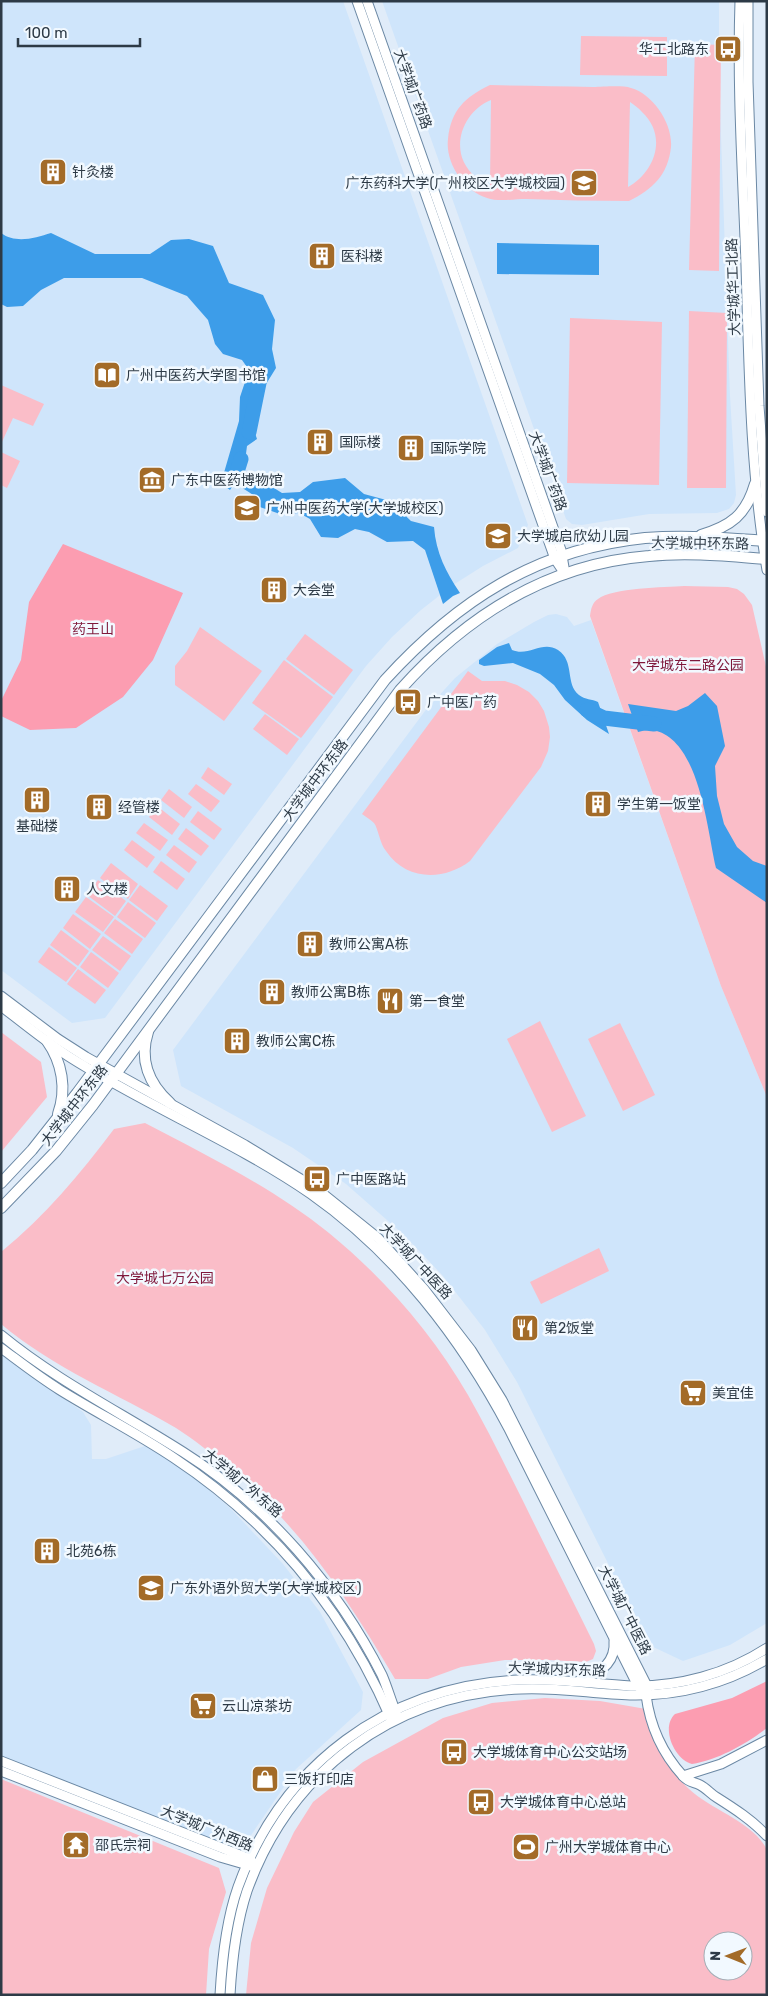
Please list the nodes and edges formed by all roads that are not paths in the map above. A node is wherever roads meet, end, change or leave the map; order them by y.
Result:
1 (357, 1) edge
2 (367, 1) edge
3 (740, 1) edge
4 (748, 1) edge
5 (755, 484) junction
6 (767, 512) edge
7 (695, 537) junction
8 (764, 541) edge
9 (559, 557) junction
10 (766, 558) edge
11 (767, 570) edge
12 (565, 574) junction
13 (1, 996) edge
14 (1, 1006) edge
15 (151, 1025) junction
16 (47, 1041) junction
17 (96, 1068) junction
18 (113, 1077) junction
19 (170, 1103) junction
20 (57, 1119) junction
21 (1, 1183) edge
22 (1, 1208) edge
23 (1, 1335) edge
24 (1, 1348) edge
25 (614, 1638) junction
26 (767, 1648) edge
27 (767, 1659) edge
28 (572, 1682) junction
29 (643, 1689) junction
30 (393, 1715) junction
31 (767, 1740) edge
32 (1, 1761) edge
33 (1, 1771) edge
34 (685, 1778) junction
35 (767, 1836) edge
36 (248, 1863) junction
37 (257, 1866) junction
38 (220, 1995) edge
39 (230, 1995) edge

1 - 9 main road, 大学城广药路
2 - 9 main road, 大学城广药路
3 - 5 main road, 大学城华工北路
4 - 6 main road, 大学城华工北路
5 - 7 main road
5 - 8 main road, 大学城华工北路
7 - 8 main road, 大学城中环东路
7 - 9 main road, 大学城中环东路
8 - 10 main road, 大学城华工北路
9 - 12 main road, 大学城广药路
9 - 17 main road, 大学城中环东路
10 - 11 main road, 大学城华工北路
10 - 12 main road, 大学城中环东路
12 - 15 main road, 大学城中环东路
13 - 17 main road, 大学城广中医路
14 - 16 main road, 大学城广中医路
15 - 18 main road, 大学城中环东路
15 - 19 main road
16 - 17 main road, 大学城广中医路
16 - 20 main road
17 - 18 main road, 大学城广中医路
17 - 20 main road, 大学城中环东路
18 - 19 main road, 大学城广中医路
18 - 22 main road, 大学城中环东路
18 - 25 main road, 大学城广中医路
19 - 29 main road, 大学城广中医路
20 - 21 main road, 大学城中环东路
23 - 30 main road, 大学城广外东路
24 - 30 main road, 大学城广外东路
25 - 28 main road
25 - 29 main road, 大学城广中医路
26 - 29 main road, 大学城内环东路
27 - 29 main road, 大学城内环东路
28 - 29 main road, 大学城内环东路
28 - 30 main road, 大学城内环东路
29 - 30 main road, 大学城内环东路
29 - 34 main road, 大学城广中医路
30 - 36 main road, 大学城内环东路
30 - 37 main road, 大学城内环东路
31 - 34 main road
32 - 36 main road, 大学城广外西路
33 - 36 main road, 大学城广外西路
34 - 35 main road
36 - 37 main road, 大学城广外西路
36 - 38 main road, 大学城内环东路
37 - 39 main road, 大学城内环东路

